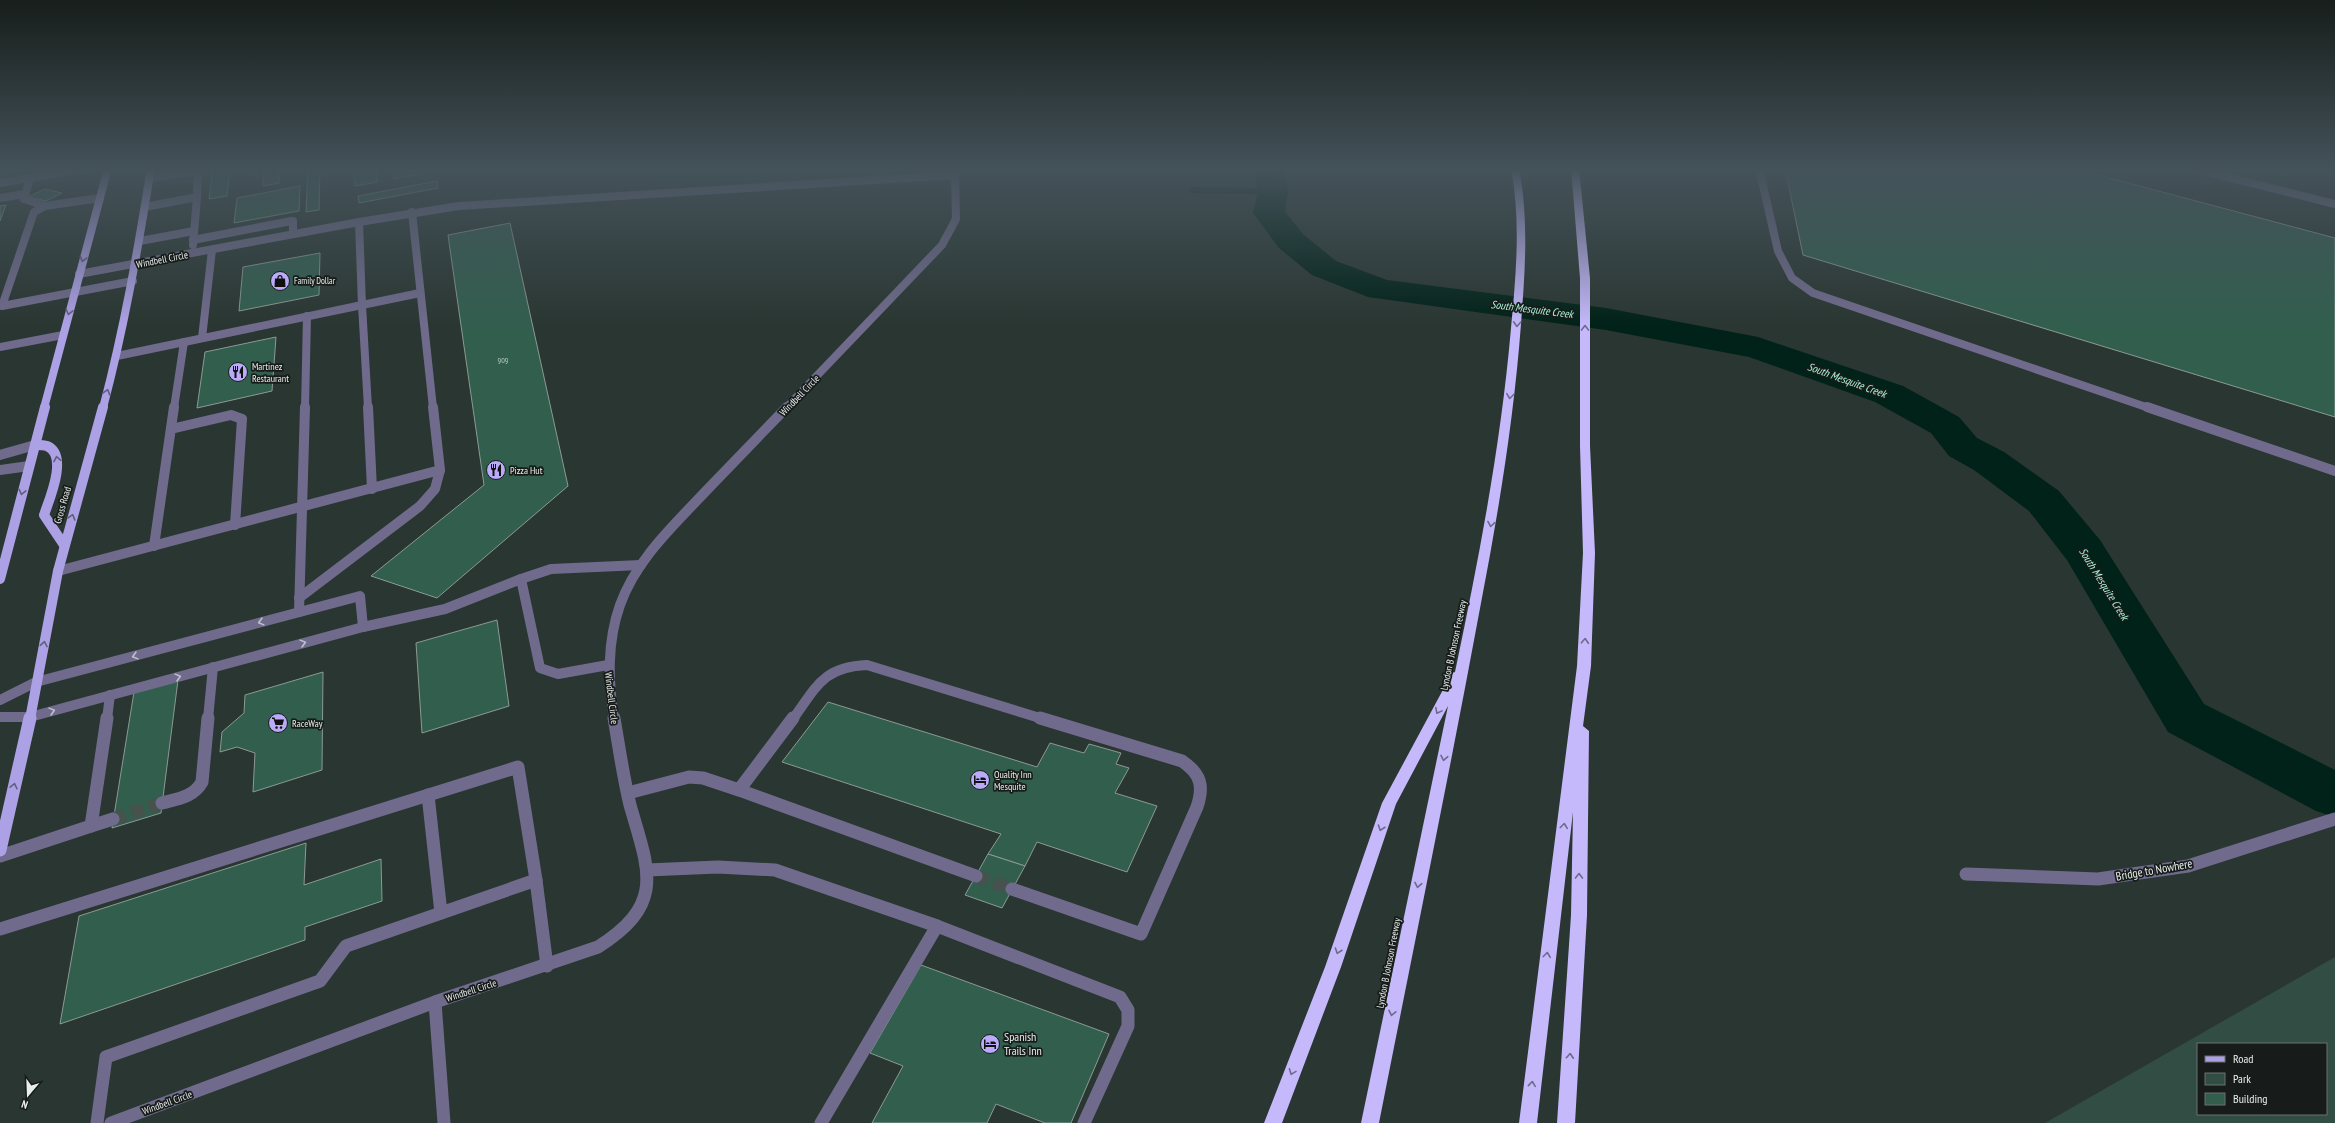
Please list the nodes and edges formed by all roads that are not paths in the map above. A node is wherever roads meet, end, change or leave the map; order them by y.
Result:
1 (31, 220) edge
2 (94, 220) edge
3 (143, 220) edge
4 (195, 220) edge
5 (367, 220) edge
6 (413, 220) edge
7 (955, 220) edge
8 (1519, 220) edge
9 (1580, 220) edge
10 (1771, 220) edge
11 (359, 222) junction
12 (194, 231) junction
13 (293, 234) junction
14 (193, 240) junction
15 (140, 241) junction
16 (212, 250) junction
17 (192, 254) junction
18 (136, 264) junction
19 (79, 274) junction
20 (133, 281) junction
21 (74, 292) junction
22 (420, 293) junction
23 (362, 305) junction
24 (1, 307) edge
25 (307, 316) junction
26 (63, 335) junction
27 (202, 338) junction
28 (184, 342) junction
29 (0, 347) edge
30 (117, 356) junction
31 (171, 429) junction
32 (35, 445) junction
33 (0, 455) edge
34 (29, 466) junction
35 (0, 470) edge
36 (440, 470) junction
37 (2335, 471) edge
38 (372, 488) junction
39 (301, 507) junction
40 (235, 525) junction
41 (64, 545) junction
42 (154, 546) junction
43 (641, 564) junction
44 (58, 571) junction
45 (0, 579) edge
46 (521, 579) junction
47 (299, 598) junction
48 (299, 612) junction
49 (363, 627) junction
50 (608, 665) junction
51 (1463, 665) junction
52 (1584, 666) junction
53 (213, 668) junction
54 (36, 682) junction
55 (110, 695) junction
56 (0, 700) edge
57 (0, 717) edge
58 (30, 717) junction
59 (739, 790) junction
60 (628, 793) junction
61 (428, 795) junction
62 (162, 803) tunnel mouth
63 (113, 819) tunnel mouth
64 (2335, 819) edge
65 (90, 826) junction
66 (0, 850) edge
67 (0, 856) edge
68 (647, 870) junction
69 (1966, 874) dead end
70 (976, 876) tunnel mouth
71 (536, 880) junction
72 (1012, 889) tunnel mouth
73 (441, 913) junction
74 (937, 926) junction
75 (0, 929) edge
76 (547, 966) junction
77 (435, 1002) junction
78 (97, 1123) edge
79 (111, 1123) edge
80 (444, 1123) edge
81 (821, 1123) edge
82 (1084, 1123) edge
83 (1273, 1123) edge
84 (1370, 1123) edge
85 (1528, 1123) edge
86 (1566, 1123) edge

1 - 24 street
2 -> 19 main road
3 - 15 main road, Gross Road
4 - 12 street
5 - 11 street, Windbell Circle
6 - 22 street
7 - 43 street, Windbell Circle
8 -> 51 highway, Lyndon B Johnson Freeway
52 -> 9 highway
10 - 37 street
11 - 13 street, Windbell Circle
11 - 23 street
12 - 14 street
12 - 15 street
13 - 14 street
13 - 16 street, Windbell Circle
14 - 17 street
15 - 18 main road, Gross Road
16 - 17 street, Windbell Circle
16 - 27 street
17 - 18 street, Windbell Circle
18 - 19 street, Windbell Circle
18 - 20 main road, Gross Road
19 - 21 main road
20 - 21 street
20 - 30 main road, Gross Road
21 - 24 street
21 -> 26 main road
22 - 23 street
22 - 36 street
23 - 25 street
23 - 38 street
25 - 27 street
25 - 39 street
26 - 29 street
26 - 32 main road
27 - 28 street
28 - 30 street
28 - 31 street
41 -> 30 main road, Gross Road
31 - 40 street
31 - 42 street
32 - 33 street
32 - 34 main road
41 -> 32 main road
34 - 35 street
34 -> 45 main road
36 - 38 street
36 - 47 street
38 - 39 street
39 - 40 street
39 - 47 street
40 - 42 street
41 - 44 main road, Gross Road
42 - 44 street
43 - 46 street
43 - 50 street, Windbell Circle
54 -> 44 main road, Gross Road
46 - 49 street
46 - 50 street
47 - 48 street
48 - 49 street
48 -> 54 street
53 -> 49 street
50 - 60 street, Windbell Circle
51 -> 83 highway
51 -> 84 highway, Lyndon B Johnson Freeway
85 -> 52 highway
86 -> 52 highway
55 -> 53 street
53 - 62 street
54 - 56 street
54 - 58 main road, Gross Road
58 -> 55 street
55 - 65 street
57 - 58 street
66 -> 58 main road, Gross Road
59 - 60 street
59 - 70 street
59 - 72 street
60 - 68 street, Windbell Circle
61 - 71 street
61 - 73 street
61 - 75 street
63 - 65 street
64 - 69 street, Bridge to Nowhere
65 - 67 street
68 - 74 street
68 - 76 street, Windbell Circle
71 - 73 street
71 - 76 street
73 - 78 street
74 - 81 street
74 - 82 street
76 - 77 street, Windbell Circle
77 - 79 street, Windbell Circle
77 - 80 street

